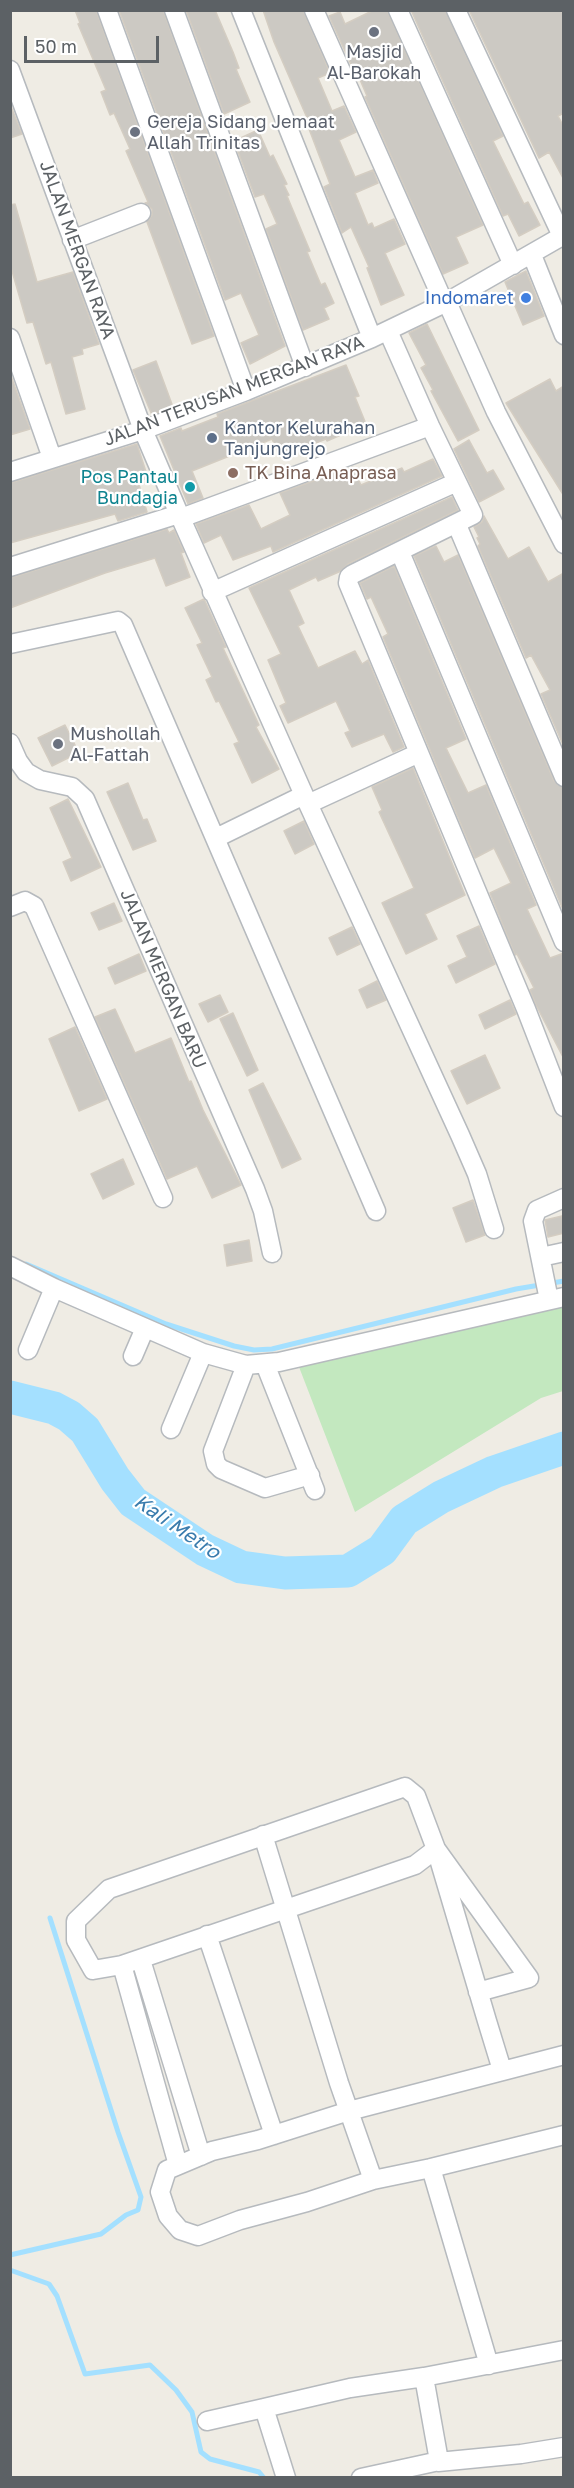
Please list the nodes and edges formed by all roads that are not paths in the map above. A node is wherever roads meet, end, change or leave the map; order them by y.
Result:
1 (107, 10) edge
2 (174, 10) edge
3 (241, 10) edge
4 (314, 10) edge
5 (398, 10) edge
6 (456, 10) edge
7 (10, 70) edge
8 (141, 213) dead end
9 (563, 235) edge
10 (72, 240) junction
11 (533, 258) junction
12 (513, 265) junction
13 (445, 303) junction
14 (380, 335) junction
15 (564, 335) edge
16 (10, 338) edge
17 (305, 367) junction
18 (246, 391) junction
19 (430, 426) junction
20 (143, 430) junction
21 (52, 458) junction
22 (10, 472) edge
23 (457, 482) junction
24 (180, 516) junction
25 (457, 525) junction
26 (564, 544) edge
27 (400, 552) junction
28 (10, 567) edge
29 (212, 592) junction
30 (10, 644) edge
31 (10, 743) edge
32 (419, 753) junction
33 (564, 777) edge
34 (306, 799) junction
35 (216, 838) junction
36 (10, 907) edge
37 (564, 942) edge
38 (564, 1107) edge
39 (163, 1198) dead end
40 (564, 1198) edge
41 (376, 1211) dead end
42 (494, 1229) dead end
43 (564, 1252) edge
44 (272, 1253) dead end
45 (541, 1257) junction
46 (10, 1266) edge
47 (54, 1288) junction
48 (551, 1292) edge
49 (145, 1328) junction
50 (28, 1350) dead end
51 (203, 1353) junction
52 (134, 1356) dead end
53 (265, 1364) junction
54 (246, 1365) junction
55 (171, 1429) dead end
56 (263, 1835) junction
57 (436, 1849) junction
58 (286, 1909) junction
59 (207, 1935) junction
60 (141, 1960) junction
61 (122, 1965) junction
62 (478, 1992) junction
63 (564, 2055) edge
64 (170, 2057) junction
65 (149, 2065) junction
66 (502, 2070) junction
67 (349, 2111) junction
68 (274, 2135) junction
69 (564, 2135) edge
70 (201, 2156) junction
71 (178, 2165) junction
72 (431, 2168) junction
73 (373, 2180) junction
74 (564, 2350) edge
75 (489, 2365) junction
76 (424, 2377) junction
77 (264, 2408) junction
78 (207, 2421) dead end
79 (564, 2447) edge
80 (438, 2462) junction
81 (285, 2478) edge
82 (361, 2478) edge

1 - 18 street
2 - 17 street
3 - 14 street
4 - 13 street
5 - 12 street
6 - 9 street
7 - 10 street, JALAN MERGAN RAYA
8 - 10 street
9 - 11 street, JALAN TERUSAN MERGAN RAYA
10 - 20 street, JALAN MERGAN RAYA
11 - 12 street, JALAN TERUSAN MERGAN RAYA
11 - 15 street
12 - 13 street, JALAN TERUSAN MERGAN RAYA
13 - 14 street, JALAN TERUSAN MERGAN RAYA
13 - 26 street
14 - 17 street, JALAN TERUSAN MERGAN RAYA
14 - 19 street
16 - 21 street
17 - 18 street, JALAN TERUSAN MERGAN RAYA
18 - 20 street, JALAN TERUSAN MERGAN RAYA
19 - 23 street
19 - 24 street
20 - 21 street, JALAN TERUSAN MERGAN RAYA
20 - 24 street, JALAN MERGAN RAYA
21 - 22 street, JALAN TERUSAN MERGAN RAYA
23 - 25 street
23 - 29 street
24 - 28 street
24 - 29 street, JALAN MERGAN RAYA
25 - 27 street
25 - 33 street
27 - 32 street
27 - 37 street
29 - 34 street, JALAN MERGAN RAYA
30 - 35 street
31 - 44 street, JALAN MERGAN BARU
32 - 34 street
32 - 38 street
34 - 35 street
34 - 42 street, JALAN MERGAN RAYA
35 - 41 street
36 - 39 street
40 - 45 street
43 - 45 street
45 - 48 street
46 - 47 street
47 - 49 street
47 - 50 street
48 - 53 street
49 - 51 street
49 - 52 street
51 - 54 street
51 - 55 street
53 - 54 street
53 - 54 street
56 - 57 street
56 - 58 street
56 - 61 street
57 - 58 street
57 - 62 street
57 - 62 street
58 - 59 street
58 - 67 street
59 - 60 street
59 - 68 street
60 - 61 street
60 - 64 street
61 - 65 street
62 - 66 street
63 - 66 street
64 - 65 street
64 - 70 street
65 - 71 street
66 - 67 street
67 - 68 street
67 - 73 street
68 - 70 street
69 - 72 street
70 - 71 street
71 - 73 street
72 - 73 street
72 - 75 street
74 - 75 street
75 - 76 street
76 - 77 street
76 - 80 street
77 - 78 street
77 - 81 street
79 - 80 street
80 - 82 street

